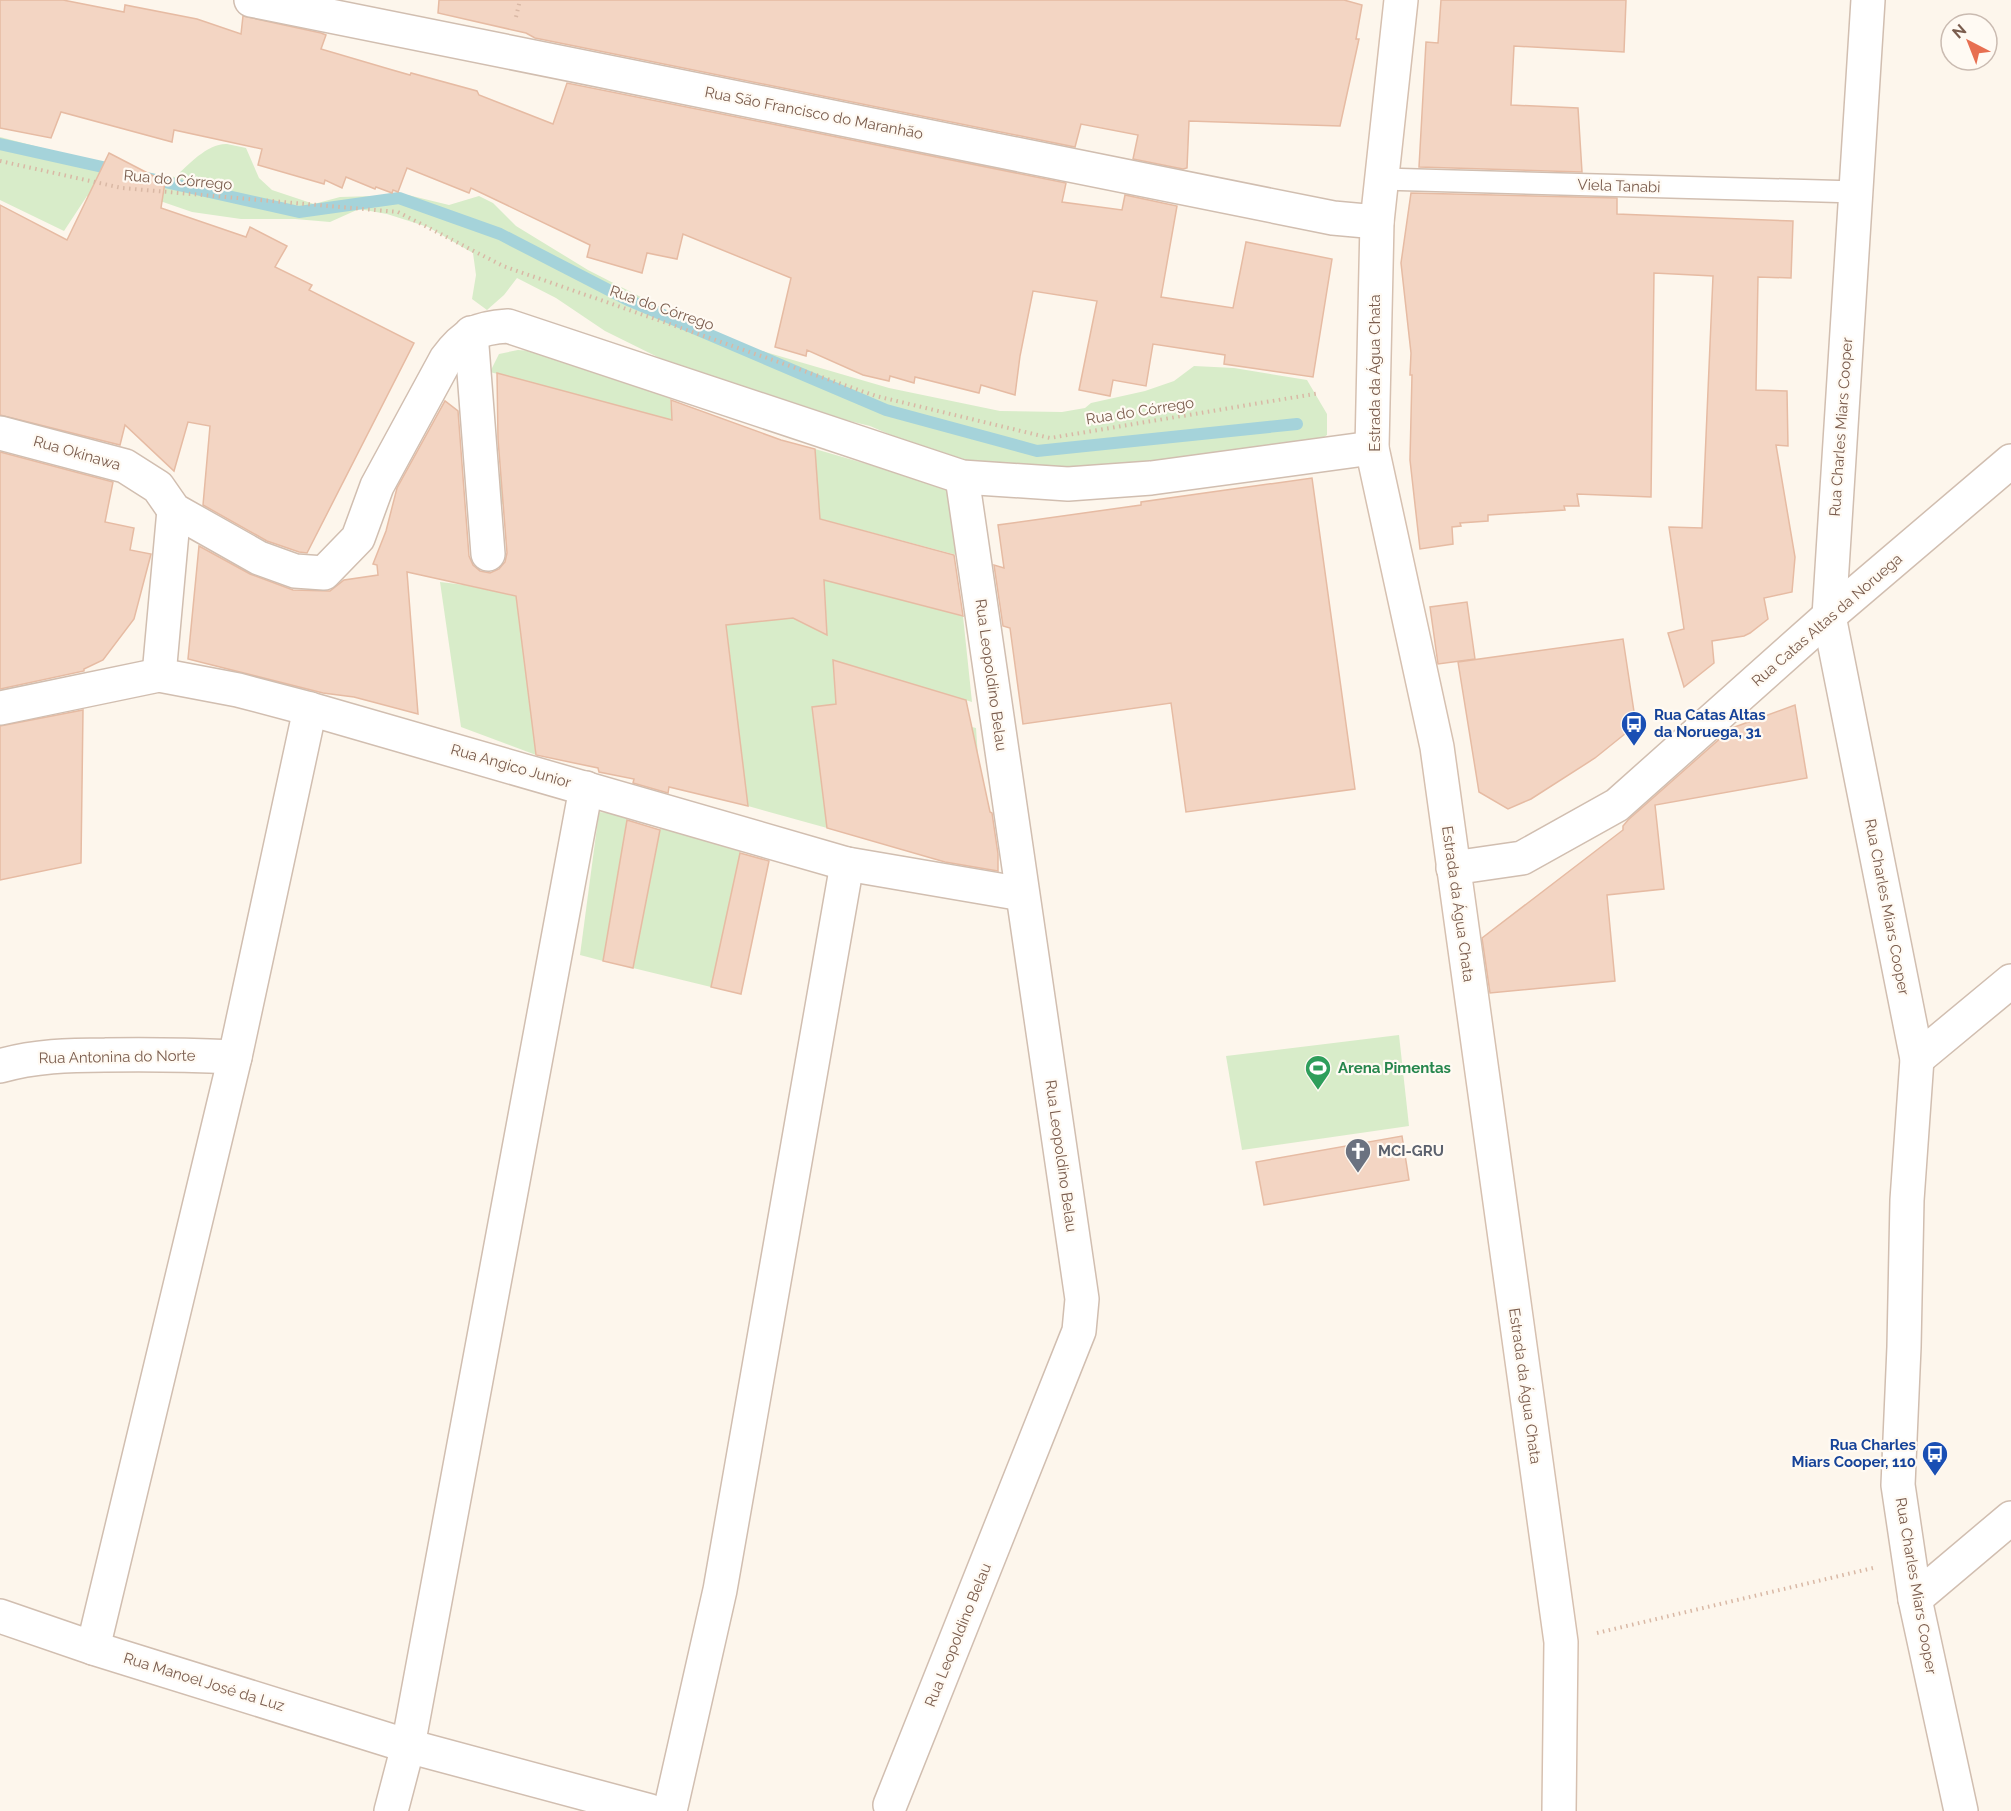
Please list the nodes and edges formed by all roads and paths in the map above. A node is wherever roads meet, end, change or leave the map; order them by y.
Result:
1 (251, 0) edge
2 (1401, 0) edge
3 (1874, 5) edge
4 (0, 161) edge
5 (1382, 179) junction
6 (1856, 192) junction
7 (1377, 222) junction
8 (471, 333) junction
9 (1320, 393) dead end
10 (0, 433) edge
11 (1372, 448) junction
12 (2011, 460) edge
13 (962, 477) junction
14 (174, 510) junction
15 (488, 554) dead end
16 (1829, 616) junction
17 (159, 675) junction
18 (0, 708) edge
19 (310, 709) junction
20 (586, 788) junction
21 (847, 864) junction
22 (1453, 868) junction
23 (1022, 894) junction
24 (2011, 981) edge
25 (235, 1057) junction
26 (1917, 1059) junction
27 (0, 1066) edge
28 (2011, 1518) edge
29 (1909, 1560) junction
30 (1915, 1599) junction
31 (0, 1616) edge
32 (1562, 1642) junction
33 (93, 1648) junction
34 (408, 1746) junction
35 (890, 1805) dead end
36 (1556, 1810) edge
37 (391, 1811) edge
38 (650, 1811) edge
39 (670, 1811) edge
40 (1961, 1811) edge

1 - 7 street, Rua São Francisco do Maranhão
2 - 5 street, Estrada da Água Chata
3 - 6 street, Rua Charles Miars Cooper
4 - 9 path, Rua do Córrego
5 - 6 lane, Viela Tanabi
5 - 7 street, Estrada da Água Chata
6 - 16 street, Rua Charles Miars Cooper
7 - 11 street, Estrada da Água Chata
8 - 13 street
8 - 14 street
8 - 15 street
10 - 14 street, Rua Okinawa
11 - 13 street
11 - 22 street, Estrada da Água Chata
12 - 16 street, Rua Catas Altas da Noruega
13 - 23 street, Rua Leopoldino Belau
14 - 17 street
16 - 22 street, Rua Catas Altas da Noruega
16 - 26 street, Rua Charles Miars Cooper
17 - 18 street, Rua Angico Junior
17 - 19 street, Rua Angico Junior
19 - 20 street, Rua Angico Junior
19 - 25 street
20 - 21 street, Rua Angico Junior
20 - 34 street
21 - 23 street, Rua Angico Junior
21 - 39 street
22 - 32 street, Estrada da Água Chata
23 - 35 street, Rua Leopoldino Belau
24 - 26 street
25 - 27 street, Rua Antonina do Norte
25 - 33 street
26 - 29 street, Rua Charles Miars Cooper
28 - 30 street
29 - 30 street, Rua Charles Miars Cooper
29 - 32 path
30 - 40 street, Rua Charles Miars Cooper
31 - 33 street, Rua Manoel José da Luz
32 - 36 street, Estrada da Água Chata
33 - 34 street, Rua Manoel José da Luz
34 - 37 street
34 - 38 street, Rua Manoel José da Luz

